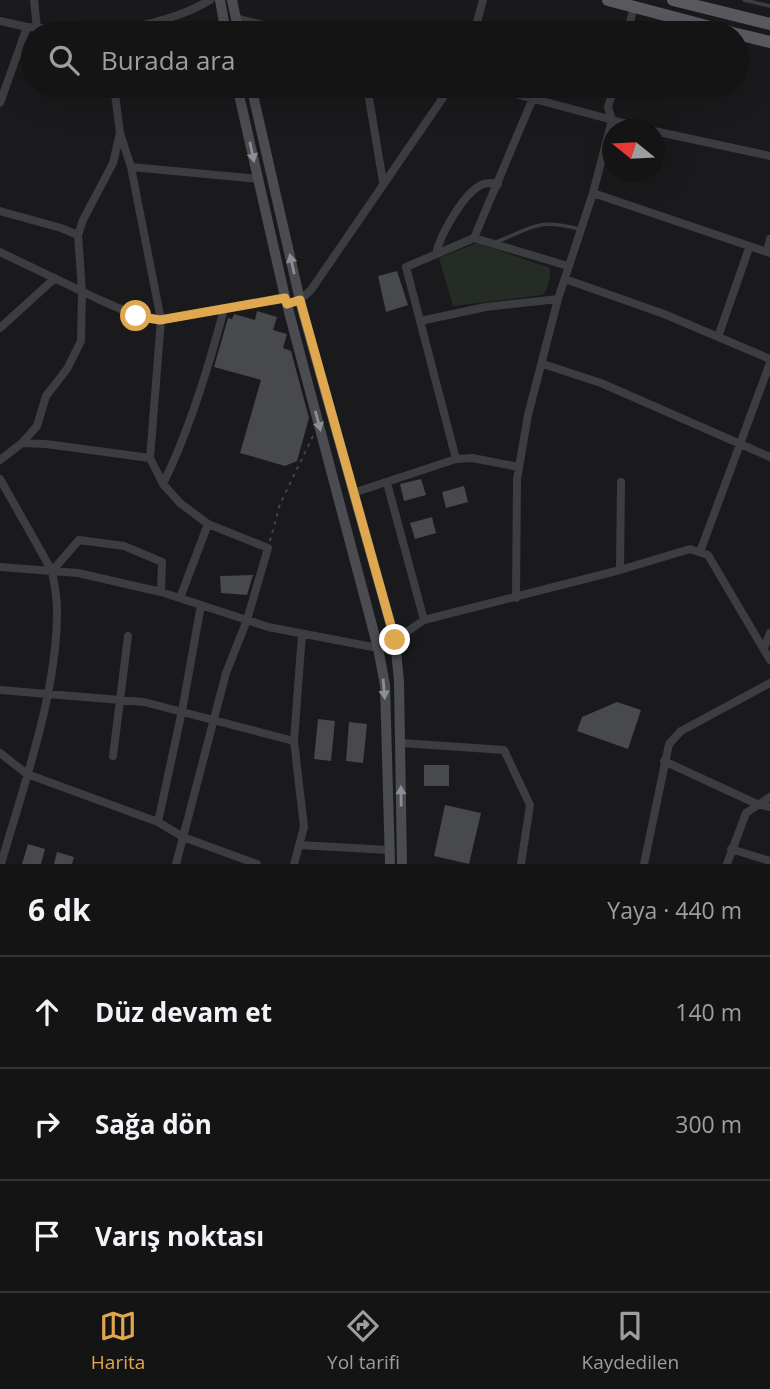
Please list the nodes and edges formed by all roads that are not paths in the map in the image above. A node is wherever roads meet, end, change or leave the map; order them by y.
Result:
1 (34, 0) edge
2 (209, 0) edge
3 (220, 0) edge
4 (232, 0) edge
5 (483, 0) edge
6 (608, 0) edge
7 (744, 0) edge
8 (682, 1) edge
9 (770, 6) edge
10 (634, 7) junction
11 (236, 18) junction
12 (0, 21) edge
13 (32, 21) edge
14 (155, 21) edge
15 (224, 21) edge
16 (237, 21) edge
17 (247, 21) edge
18 (477, 21) edge
19 (630, 21) edge
20 (686, 21) edge
21 (770, 24) edge
22 (21, 26) edge
23 (749, 37) edge
24 (770, 42) edge
25 (21, 53) edge
26 (116, 98) edge
27 (240, 98) edge
28 (254, 98) edge
29 (369, 98) edge
30 (442, 98) edge
31 (533, 98) joint
32 (611, 98) edge
33 (0, 102) edge
34 (608, 119) edge
35 (612, 119) edge
36 (120, 133) junction
37 (665, 133) edge
38 (770, 156) edge
39 (602, 158) edge
40 (131, 167) junction
41 (258, 179) junction
42 (383, 182) junction
43 (498, 184) junction
44 (593, 193) junction
45 (0, 211) edge
46 (580, 229) junction
47 (78, 235) junction
48 (474, 238) junction
49 (770, 239) edge
50 (492, 243) junction
51 (749, 248) junction
52 (0, 252) edge
53 (768, 253) edge
54 (436, 254) junction
55 (568, 266) junction
56 (55, 278) junction
57 (565, 279) junction
58 (82, 292) junction
59 (558, 299) junction
60 (300, 300) junction
61 (286, 301) junction
62 (224, 309) junction
63 (160, 320) junction
64 (420, 321) junction
65 (0, 328) edge
66 (718, 337) junction
67 (770, 361) edge
68 (543, 364) junction
69 (22, 443) junction
70 (740, 444) junction
71 (770, 457) edge
72 (149, 458) junction
73 (456, 459) junction
74 (0, 460) edge
75 (519, 467) junction
76 (0, 479) edge
77 (621, 482) dead end
78 (387, 483) junction
79 (163, 484) junction
80 (353, 493) junction
81 (208, 524) junction
82 (699, 552) junction
83 (0, 567) edge
84 (620, 570) junction
85 (52, 571) junction
86 (161, 592) junction
87 (180, 598) junction
88 (516, 598) junction
89 (201, 605) junction
90 (247, 620) junction
91 (424, 620) junction
92 (770, 633) edge
93 (302, 634) junction
94 (128, 636) dead end
95 (395, 640) junction
96 (378, 648) junction
97 (764, 648) junction
98 (770, 660) edge
99 (770, 683) edge
100 (0, 690) edge
101 (47, 695) junction
102 (120, 699) junction
103 (183, 711) junction
104 (213, 719) junction
105 (294, 741) junction
106 (401, 743) junction
107 (0, 753) edge
108 (113, 756) dead end
109 (664, 761) junction
110 (27, 774) junction
111 (770, 797) edge
112 (757, 804) junction
113 (770, 807) edge
114 (158, 822) junction
115 (183, 837) junction
116 (299, 845) junction
117 (731, 849) junction
118 (389, 850) junction
119 (770, 861) edge
120 (1, 864) edge
121 (176, 864) edge
122 (257, 864) edge
123 (294, 864) edge
124 (390, 864) edge
125 (402, 864) edge
126 (521, 864) edge
127 (645, 864) edge
128 (727, 864) edge

1 - 13 street
2 - 14 street
3 - 15 main road
4 - 11 main road
5 - 18 street
6 - 10 main road
7 - 9 lane
8 - 21 main road
10 - 19 street
10 - 20 main road
11 - 16 main road
11 - 17 street
12 - 22 street
23 - 24 main road
25 - 33 street
26 - 36 street
27 -> 41 main road
60 -> 28 main road
29 - 42 street
30 - 42 street
31 - 34 street
31 - 43 street
32 - 35 street
36 - 40 street
36 - 47 street
37 - 38 street
39 - 44 street
40 - 41 street
40 - 63 street
41 - 61 main road
42 - 60 street
43 - 48 street
43 - 54 street
44 - 46 street
44 - 51 street
45 - 47 street
46 - 50 lane
46 - 55 street
47 - 58 street
48 - 50 street
48 - 54 street
49 - 53 street
50 - 55 street
51 - 53 street
51 - 66 street
52 - 56 street
54 - 64 street
55 - 57 street
56 - 58 street
56 - 65 street
57 - 59 street
57 - 66 street
58 - 63 street
58 - 69 street
59 - 64 street
59 - 68 street
60 - 61 street
60 - 80 main road
61 - 62 street
61 -> 96 main road
62 - 63 street
62 - 79 street
63 - 72 street
64 - 73 street
66 - 67 street
67 - 70 street
68 - 70 street
68 - 75 street
69 - 72 street
69 - 74 street
70 - 71 street
70 - 82 street
72 - 79 street
73 - 75 street
73 - 78 street
75 - 88 street
76 - 85 street
77 - 84 street
78 - 80 street
78 - 91 street
79 - 81 street
80 - 95 main road
81 - 87 street
81 - 90 street
82 - 84 street
82 - 97 street
83 - 85 street
84 - 88 street
85 - 86 street
85 - 86 street
85 - 101 street
86 - 87 street
87 - 89 street
88 - 91 street
89 - 90 street
89 - 103 street
90 - 93 street
90 - 104 street
91 - 95 street
92 - 97 street
93 - 96 street
93 - 105 street
94 - 102 street
95 - 96 street
95 - 106 main road
96 -> 118 main road
97 - 98 street
99 - 109 street
100 - 101 street
101 - 102 street
101 - 110 street
102 - 103 street
102 - 108 street
103 - 104 street
103 - 114 street
104 - 105 street
104 - 115 street
105 - 116 street
125 -> 106 main road
106 - 126 street
107 - 110 street
109 - 112 street
109 - 127 street
110 - 114 street
110 - 120 street
111 - 112 street
112 - 113 street
112 - 117 street
114 - 115 street
115 - 121 street
115 - 122 street
116 - 118 street
116 - 123 street
117 - 119 street
117 - 128 street
118 - 124 main road

